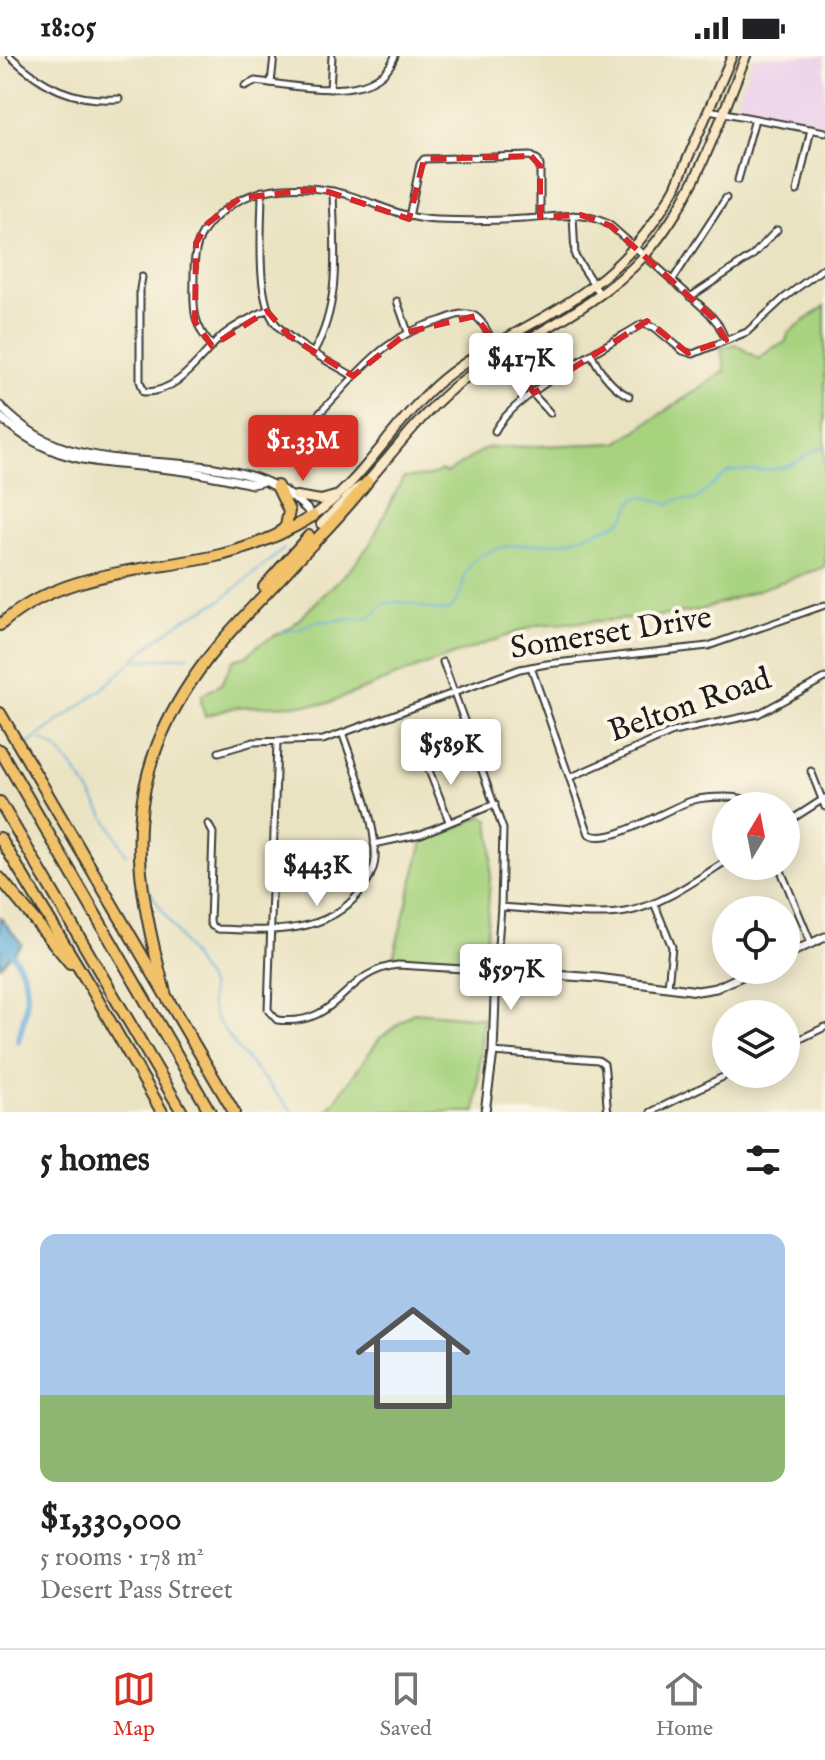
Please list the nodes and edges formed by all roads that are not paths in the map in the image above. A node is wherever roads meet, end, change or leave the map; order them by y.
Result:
1 (10, 56) edge
2 (274, 56) edge
3 (332, 56) edge
4 (395, 56) edge
5 (732, 56) edge
6 (739, 56) edge
7 (746, 56) edge
8 (741, 68) junction
9 (271, 83) junction
10 (245, 86) dead end
11 (330, 89) junction
12 (119, 99) dead end
13 (709, 110) junction
14 (722, 114) junction
15 (755, 119) junction
16 (811, 129) junction
17 (825, 132) edge
18 (738, 180) dead end
19 (262, 191) junction
20 (333, 191) junction
21 (797, 191) dead end
22 (726, 198) dead end
23 (573, 215) junction
24 (409, 217) junction
25 (540, 217) junction
26 (777, 230) dead end
27 (635, 247) junction
28 (644, 256) junction
29 (825, 267) edge
30 (142, 277) dead end
31 (672, 281) junction
32 (594, 285) junction
33 (601, 295) junction
34 (690, 297) junction
35 (397, 301) dead end
36 (267, 310) junction
37 (408, 332) junction
38 (726, 340) junction
39 (212, 346) junction
40 (494, 347) junction
41 (512, 349) junction
42 (314, 351) junction
43 (592, 355) junction
44 (501, 356) junction
45 (488, 364) junction
46 (515, 371) junction
47 (353, 376) junction
48 (534, 393) junction
49 (629, 396) dead end
50 (1, 411) edge
51 (550, 413) dead end
52 (303, 429) dead end
53 (495, 431) dead end
54 (367, 482) junction
55 (277, 486) junction
56 (340, 495) junction
57 (296, 496) junction
58 (317, 520) junction
59 (277, 536) junction
60 (257, 604) junction
61 (825, 605) edge
62 (0, 625) edge
63 (443, 662) dead end
64 (531, 667) junction
65 (825, 678) edge
66 (454, 693) junction
67 (0, 713) edge
68 (343, 735) junction
69 (277, 742) junction
70 (0, 750) edge
71 (219, 752) dead end
72 (426, 763) dead end
73 (811, 771) dead end
74 (571, 777) junction
75 (712, 797) edge
76 (824, 799) edge
77 (0, 802) edge
78 (495, 804) junction
79 (825, 807) edge
80 (800, 814) edge
81 (449, 821) junction
82 (208, 824) dead end
83 (0, 838) edge
84 (374, 844) junction
85 (275, 854) junction
86 (294, 854) dead end
87 (712, 870) edge
88 (0, 878) edge
89 (785, 880) edge
90 (654, 903) junction
91 (501, 907) junction
92 (272, 931) junction
93 (825, 937) edge
94 (811, 943) junction
95 (800, 948) edge
96 (496, 971) junction
97 (724, 984) edge
98 (91, 988) junction
99 (668, 988) junction
100 (166, 996) junction
101 (825, 1027) edge
102 (800, 1039) edge
103 (493, 1052) junction
104 (712, 1082) edge
105 (162, 1112) edge
106 (182, 1112) edge
107 (210, 1112) edge
108 (234, 1112) edge
109 (485, 1112) edge
110 (608, 1112) edge
111 (651, 1112) edge

1 - 12 street
2 - 9 street
3 - 11 street
4 - 11 street
5 - 13 main road
6 - 8 main road
7 - 8 main road
8 - 14 main road
9 - 10 street
9 - 11 street
13 - 14 street
13 - 27 main road
14 - 15 street
14 - 28 main road
15 - 16 street
15 - 18 street
16 - 17 street
16 - 21 street
19 - 20 street
19 - 36 street
19 - 39 street
20 - 24 street
20 - 42 street
22 - 31 street
23 - 25 street
23 - 27 street
23 - 32 street
24 - 25 street
24 - 25 street
26 - 34 street
27 - 28 street
27 - 32 main road
28 - 31 street
28 - 33 main road
29 - 38 street
30 - 39 street
31 - 34 street
32 - 33 street
32 - 40 main road
33 - 41 main road
34 - 38 street
35 - 37 street
36 - 39 street
36 - 42 street
37 - 40 street
37 - 47 street
38 - 43 street
40 - 44 street
40 - 56 main road
41 - 44 main road
41 - 46 street
42 - 47 street
43 - 48 street
43 - 49 street
44 - 45 main road
45 - 46 street
45 - 54 main road
46 - 48 street
47 - 52 street
48 - 51 street
48 - 53 street
50 - 55 street
54 - 58 main road
54 - 60 highway
55 - 57 street
55 - 59 highway
56 - 57 main road
56 - 58 main road
57 - 58 street
58 - 59 highway
58 - 60 highway
59 - 62 highway
60 - 100 highway
61 - 64 street, Somerset Drive
63 - 66 street
64 - 66 street, Somerset Drive
64 - 74 street
65 - 74 street, Belton Road
66 - 68 street, Somerset Drive
66 - 78 street
67 - 100 highway
68 - 69 street, Somerset Drive
68 - 84 street
69 - 71 street, Somerset Drive
69 - 85 street
70 - 107 highway
72 - 81 street
73 - 76 street
74 - 75 street
76 - 79 street
76 - 80 street
77 - 106 highway
78 - 81 street
78 - 91 street
81 - 84 street
82 - 92 street
83 - 98 highway
84 - 92 street
85 - 86 street
85 - 92 street
87 - 90 street
88 - 98 highway
89 - 94 street
90 - 91 street
90 - 99 street
91 - 96 street
92 - 96 street
93 - 94 street
94 - 95 street
96 - 99 street
96 - 103 street
97 - 99 street
98 - 105 highway
100 - 108 highway
101 - 102 street
103 - 109 street
103 - 110 street
104 - 111 street

